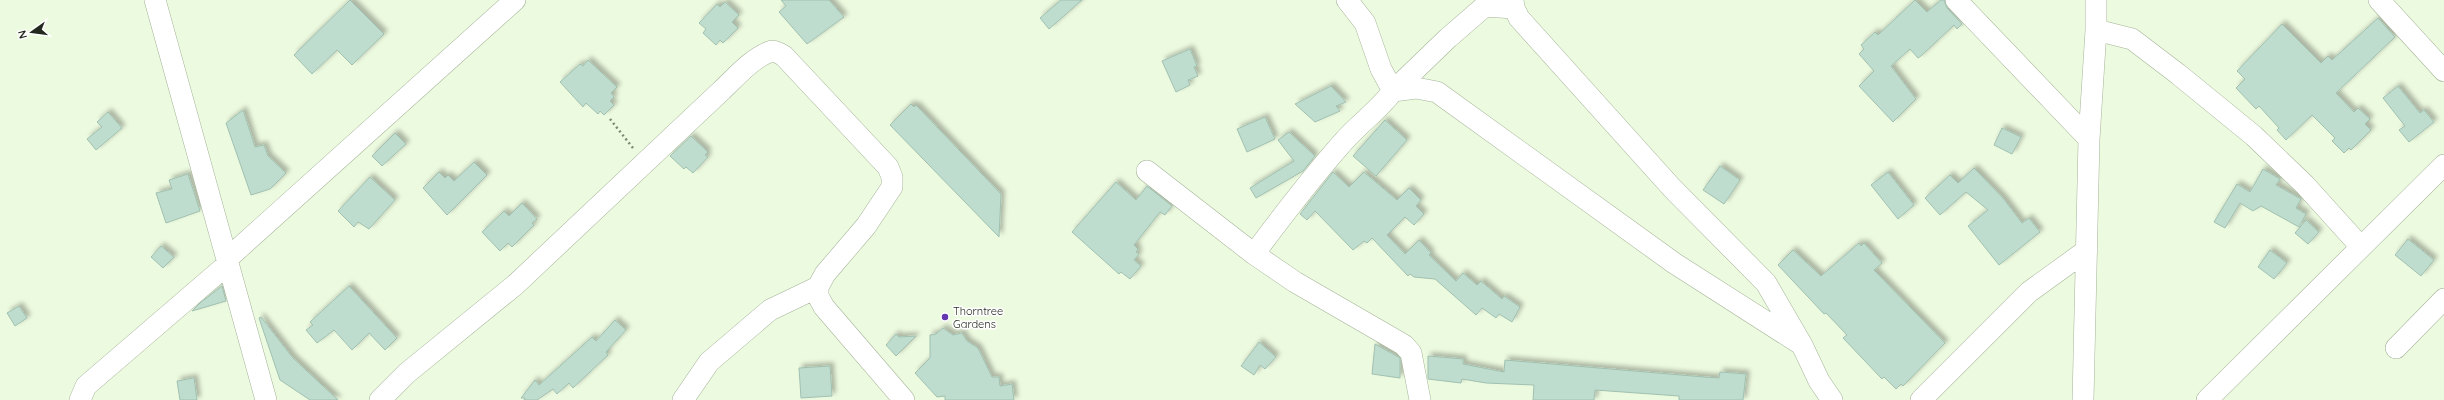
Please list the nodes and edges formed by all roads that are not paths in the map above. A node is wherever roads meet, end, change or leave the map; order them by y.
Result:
1 (155, 0) edge
2 (515, 0) edge
3 (1347, 0) edge
4 (1956, 0) edge
5 (2096, 0) edge
6 (2379, 0) edge
7 (1513, 4) edge
8 (2096, 30) junction
9 (2444, 71) edge
10 (1393, 91) junction
11 (2089, 139) junction
12 (2444, 165) edge
13 (1147, 171) dead end
14 (2361, 247) junction
15 (2087, 250) junction
16 (1254, 254) junction
17 (228, 261) junction
18 (818, 287) junction
19 (2444, 299) edge
20 (1802, 345) junction
21 (2396, 348) dead end
22 (80, 400) edge
23 (266, 400) edge
24 (380, 400) edge
25 (682, 400) edge
26 (904, 400) edge
27 (1420, 400) edge
28 (1832, 400) edge
29 (1921, 400) edge
30 (2083, 400) edge
31 (2207, 400) edge

1 - 17 street
2 - 17 street
3 - 10 street
4 - 11 street
5 - 8 street
6 - 9 street
7 - 10 street
7 - 20 street
8 - 11 street
8 - 14 street
10 - 16 street
10 - 20 street
11 - 15 street
12 - 14 street
13 - 16 street
14 - 31 street
15 - 29 street
15 - 30 street
16 - 27 street
17 - 22 street
17 - 23 street
18 - 24 street
18 - 25 street
18 - 26 street
19 - 21 street
20 - 28 street

